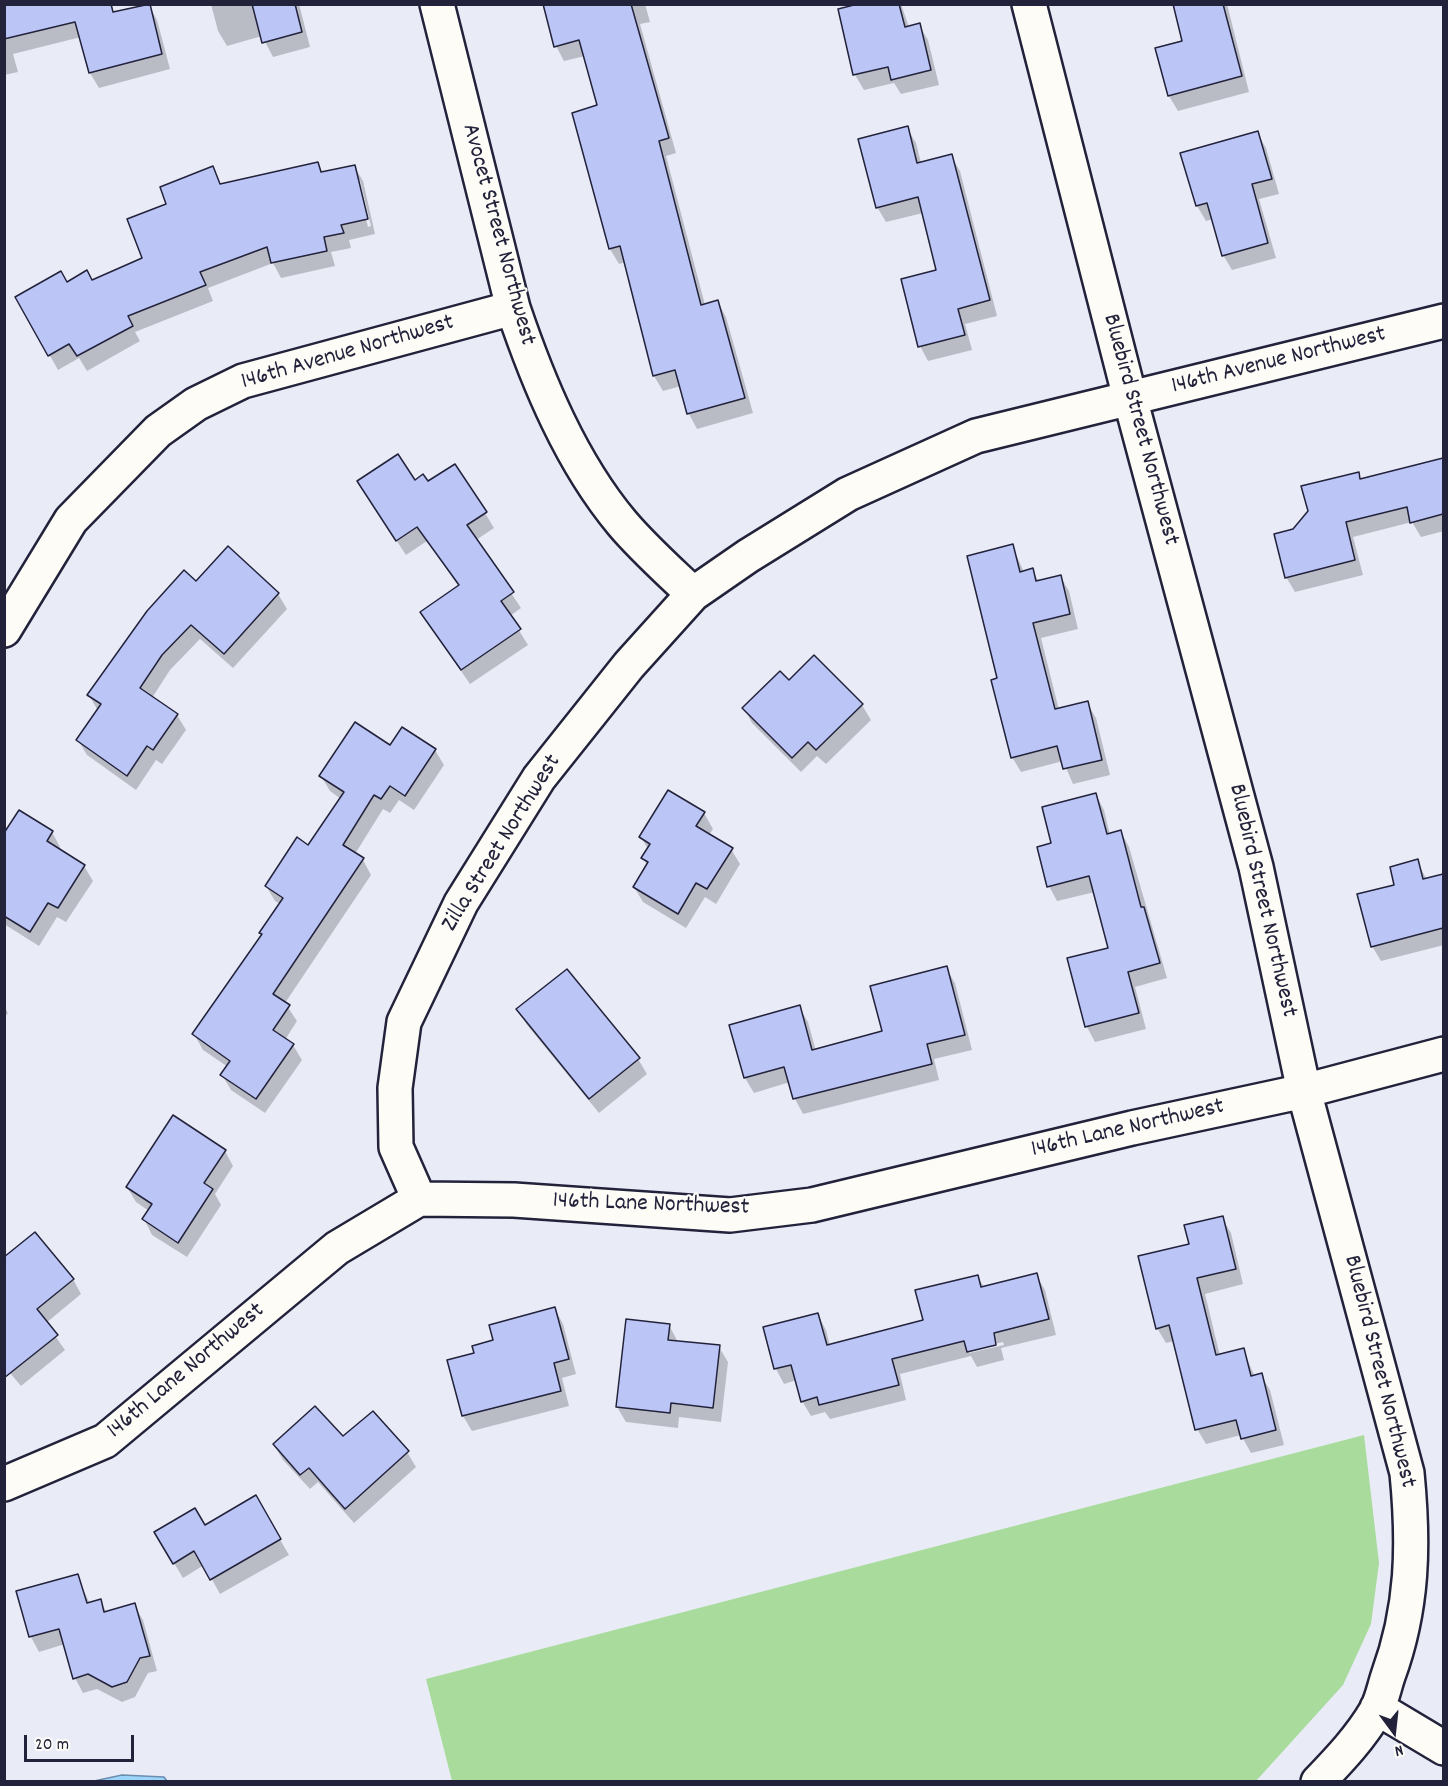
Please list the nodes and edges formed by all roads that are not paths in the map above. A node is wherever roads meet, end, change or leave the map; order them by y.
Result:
1 (437, 4) edge
2 (1029, 4) edge
3 (513, 308) junction
4 (1443, 321) edge
5 (1130, 398) junction
6 (693, 594) junction
7 (4, 630) edge
8 (1443, 1054) edge
9 (1304, 1091) junction
10 (419, 1200) junction
11 (4, 1484) edge
12 (1377, 1708) junction
13 (1443, 1748) edge
14 (1318, 1782) edge

1 - 3 street, Avocet Street Northwest
2 - 5 street, Bluebird Street Northwest
3 - 6 street, Avocet Street Northwest
3 - 7 street, 146th Avenue Northwest
4 - 5 street, 146th Avenue Northwest
5 - 6 street, 146th Avenue Northwest
5 - 9 street, Bluebird Street Northwest
6 - 10 street, Zilla Street Northwest
8 - 9 street, 146th Lane Northwest
9 - 10 street, 146th Lane Northwest
9 - 12 street, Bluebird Street Northwest
10 - 11 street, 146th Lane Northwest
12 - 13 street
12 - 14 street, Bluebird Street Northwest

